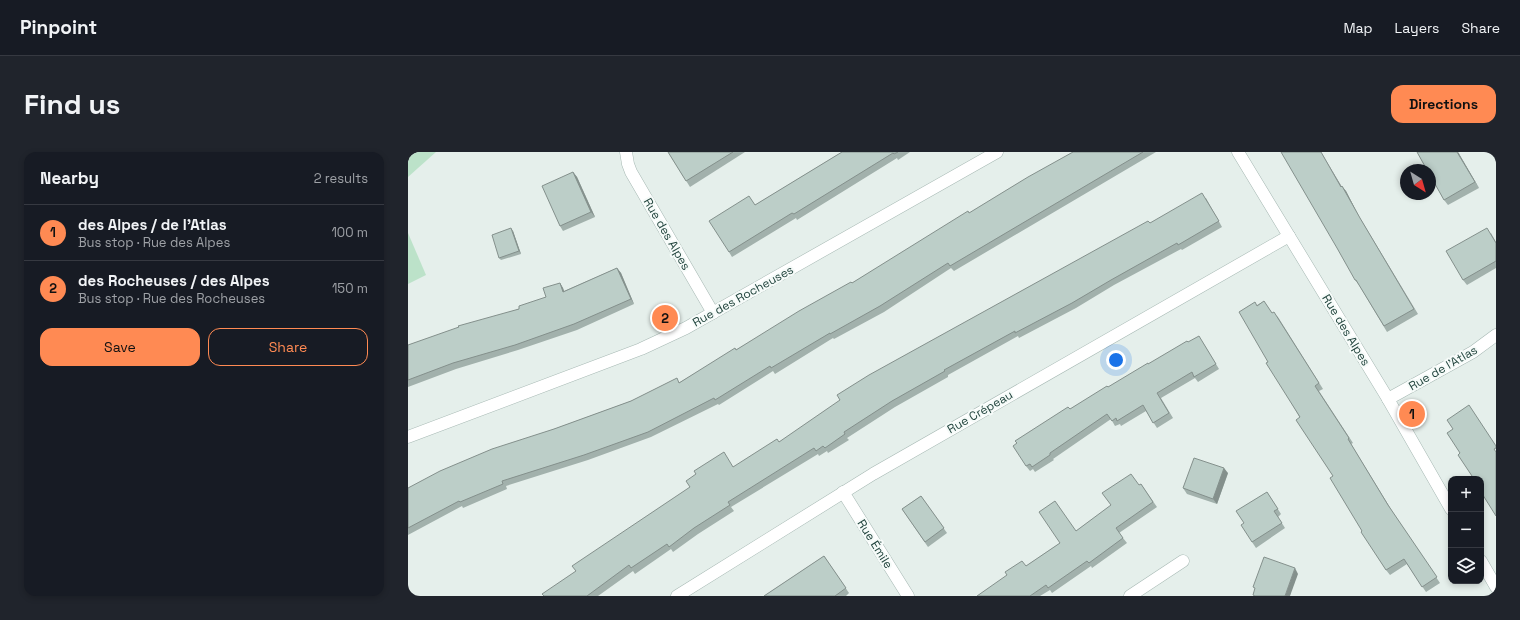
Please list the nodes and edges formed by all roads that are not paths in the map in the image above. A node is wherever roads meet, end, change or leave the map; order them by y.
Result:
1 (626, 152) edge
2 (997, 152) edge
3 (1238, 152) edge
4 (1288, 236) junction
5 (713, 313) junction
6 (1496, 335) edge
7 (1388, 399) junction
8 (408, 437) edge
9 (843, 492) junction
10 (1448, 504) edge
11 (1184, 561) dead end
12 (1484, 566) edge
13 (1496, 588) edge
14 (677, 596) edge
15 (908, 596) edge
16 (1130, 596) edge

1 - 5 street, Rue des Alpes
2 - 5 street, Rue des Rocheuses
3 - 4 street, Rue des Alpes
4 - 7 street, Rue des Alpes
4 - 9 street, Rue Crépeau
5 - 8 street, Rue des Rocheuses
6 - 7 street, Rue de l'Atlas
7 - 10 street, Rue des Alpes
9 - 14 street, Rue Crépeau
9 - 15 street, Rue Émile
11 - 16 street
12 - 13 street

